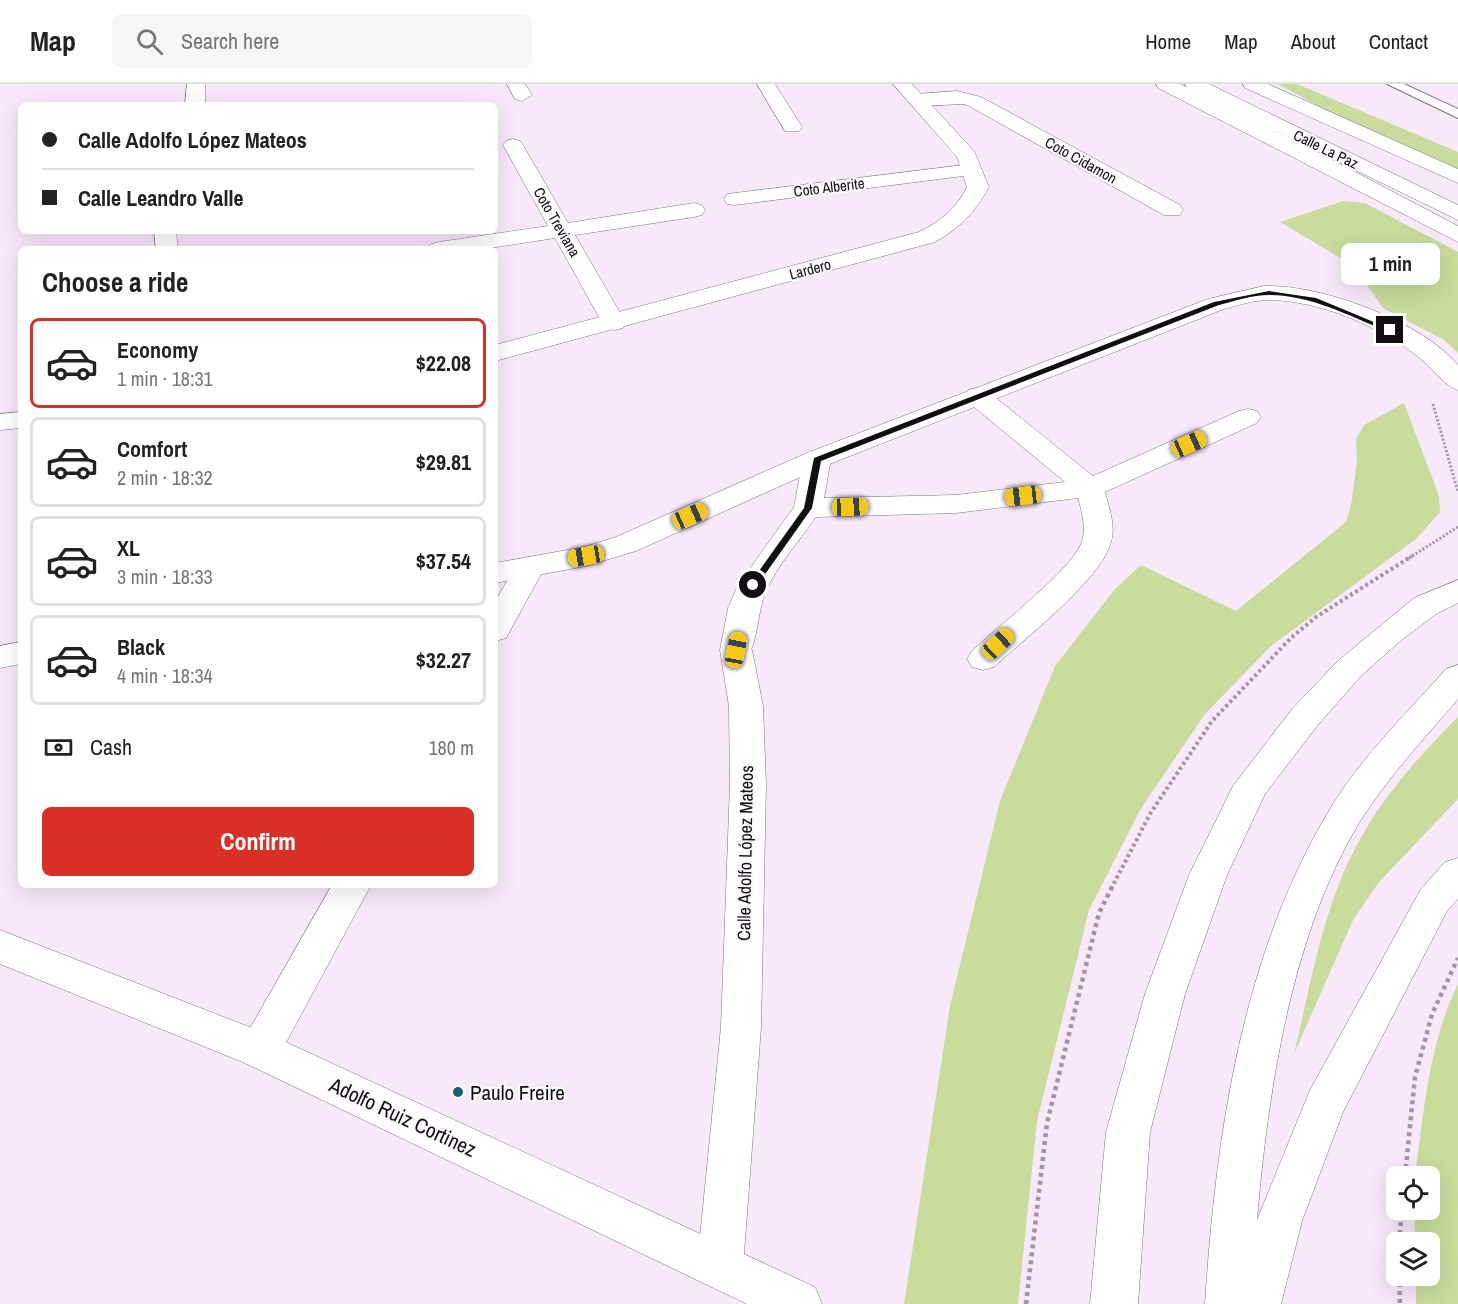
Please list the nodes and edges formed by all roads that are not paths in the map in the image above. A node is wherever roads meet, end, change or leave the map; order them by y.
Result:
1 (196, 84) edge
2 (766, 84) edge
3 (902, 84) edge
4 (1165, 84) edge
5 (1194, 84) edge
6 (1219, 84) edge
7 (1252, 84) edge
8 (1393, 84) edge
9 (917, 100) junction
10 (195, 102) edge
11 (1458, 114) edge
12 (792, 127) dead end
13 (513, 145) dead end
14 (972, 170) junction
15 (1458, 177) edge
16 (735, 200) dead end
17 (1458, 202) edge
18 (694, 210) dead end
19 (1172, 210) dead end
20 (1458, 213) edge
21 (562, 231) junction
22 (1458, 235) edge
23 (460, 246) edge
24 (614, 322) junction
25 (498, 352) edge
26 (1458, 382) edge
27 (977, 396) junction
28 (1248, 417) dead end
29 (18, 420) edge
30 (0, 422) edge
31 (817, 459) junction
32 (1090, 488) junction
33 (808, 508) junction
34 (530, 567) junction
35 (498, 572) edge
36 (1458, 590) edge
37 (498, 625) edge
38 (18, 654) edge
39 (0, 657) edge
40 (983, 659) dead end
41 (1458, 677) edge
42 (1458, 873) edge
43 (350, 888) edge
44 (0, 947) edge
45 (260, 1050) junction
46 (720, 1267) junction
47 (798, 1304) edge
48 (1114, 1304) edge
49 (1229, 1304) edge
50 (1257, 1304) edge

1 - 10 main road
2 - 12 main road
3 - 9 main road, Lardero
4 - 22 main road
5 - 20 main road, Calle La Paz
6 - 17 main road, Calle La Paz
7 - 15 main road
8 - 11 lane
9 - 14 main road, Lardero
9 - 19 main road, Coto Cidamon
13 - 21 main road, Coto Treviana
14 - 16 main road, Coto Alberite
14 - 24 main road, Lardero
18 - 21 main road
21 - 23 main road
21 - 24 main road, Coto Treviana
24 - 25 main road, Lardero
26 - 27 main road
27 - 31 main road
27 - 32 main road
28 - 32 main road
29 - 30 main road
31 - 33 main road, Calle Adolfo López Mateos
31 - 34 main road
32 - 33 main road
32 - 40 main road
33 - 46 main road, Calle Adolfo López Mateos
34 - 35 main road
34 - 37 main road
36 - 48 main road
38 - 39 main road
41 - 49 main road
42 - 50 main road
43 - 45 main road
44 - 45 main road, Adolfo Ruiz Cortinez
45 - 46 main road, Adolfo Ruiz Cortinez
46 - 47 main road, Adolfo Ruiz Cortinez

